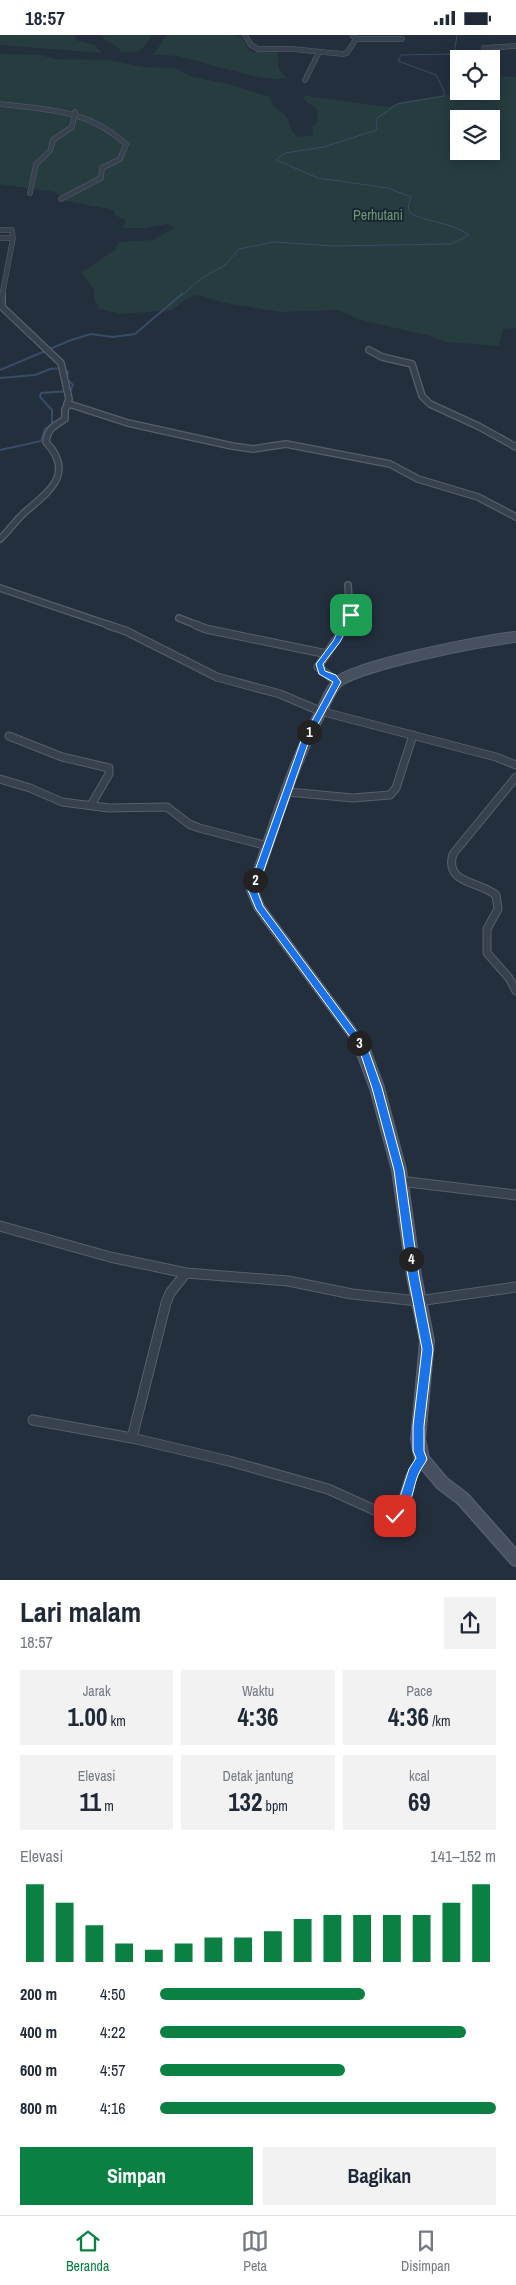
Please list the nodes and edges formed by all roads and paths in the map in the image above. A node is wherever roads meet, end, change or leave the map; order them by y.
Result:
1 (246, 35) edge
2 (352, 35) edge
3 (356, 39) junction
4 (402, 39) dead end
5 (516, 46) edge
6 (484, 48) dead end
7 (319, 52) junction
8 (304, 80) dead end
9 (0, 104) edge
10 (75, 113) junction
11 (30, 193) dead end
12 (61, 199) dead end
13 (0, 230) edge
14 (0, 238) edge
15 (13, 238) junction
16 (0, 313) edge
17 (9, 313) junction
18 (369, 350) dead end
19 (67, 404) junction
20 (516, 441) edge
21 (510, 444) junction
22 (516, 447) edge
23 (516, 517) edge
24 (0, 539) edge
25 (348, 585) dead end
26 (0, 588) edge
27 (179, 618) dead end
28 (516, 637) edge
29 (327, 654) junction
30 (337, 682) junction
31 (320, 711) junction
32 (413, 735) junction
33 (9, 736) dead end
34 (516, 765) edge
35 (516, 777) edge
36 (0, 779) edge
37 (288, 792) junction
38 (91, 805) junction
39 (268, 846) junction
40 (516, 991) edge
41 (400, 1181) junction
42 (516, 1195) edge
43 (0, 1226) edge
44 (186, 1273) junction
45 (516, 1287) edge
46 (418, 1301) junction
47 (33, 1420) dead end
48 (132, 1438) junction
49 (422, 1459) junction
50 (516, 1559) edge

1 - 7 street
2 - 3 street
3 - 4 street
3 - 7 street
5 - 6 street
7 - 8 street
9 - 10 street
10 - 11 street
10 - 12 street
13 - 15 street
14 - 15 street
15 - 17 street
16 - 17 street
17 - 19 street
18 - 21 street
19 - 23 street
19 - 24 street
20 - 21 street
21 - 22 street
25 - 29 street
26 - 31 street
27 - 29 street
28 - 30 street
29 - 30 street
30 - 31 street
31 - 32 street
31 - 37 street
32 - 34 street
32 - 37 street
33 - 38 street
35 - 40 street
36 - 38 street
37 - 39 street
38 - 39 street
39 - 41 street
41 - 42 street
41 - 46 street
43 - 44 street
44 - 46 street
44 - 48 street
45 - 46 street
46 - 49 street
47 - 48 street
48 - 49 street
49 - 50 street

